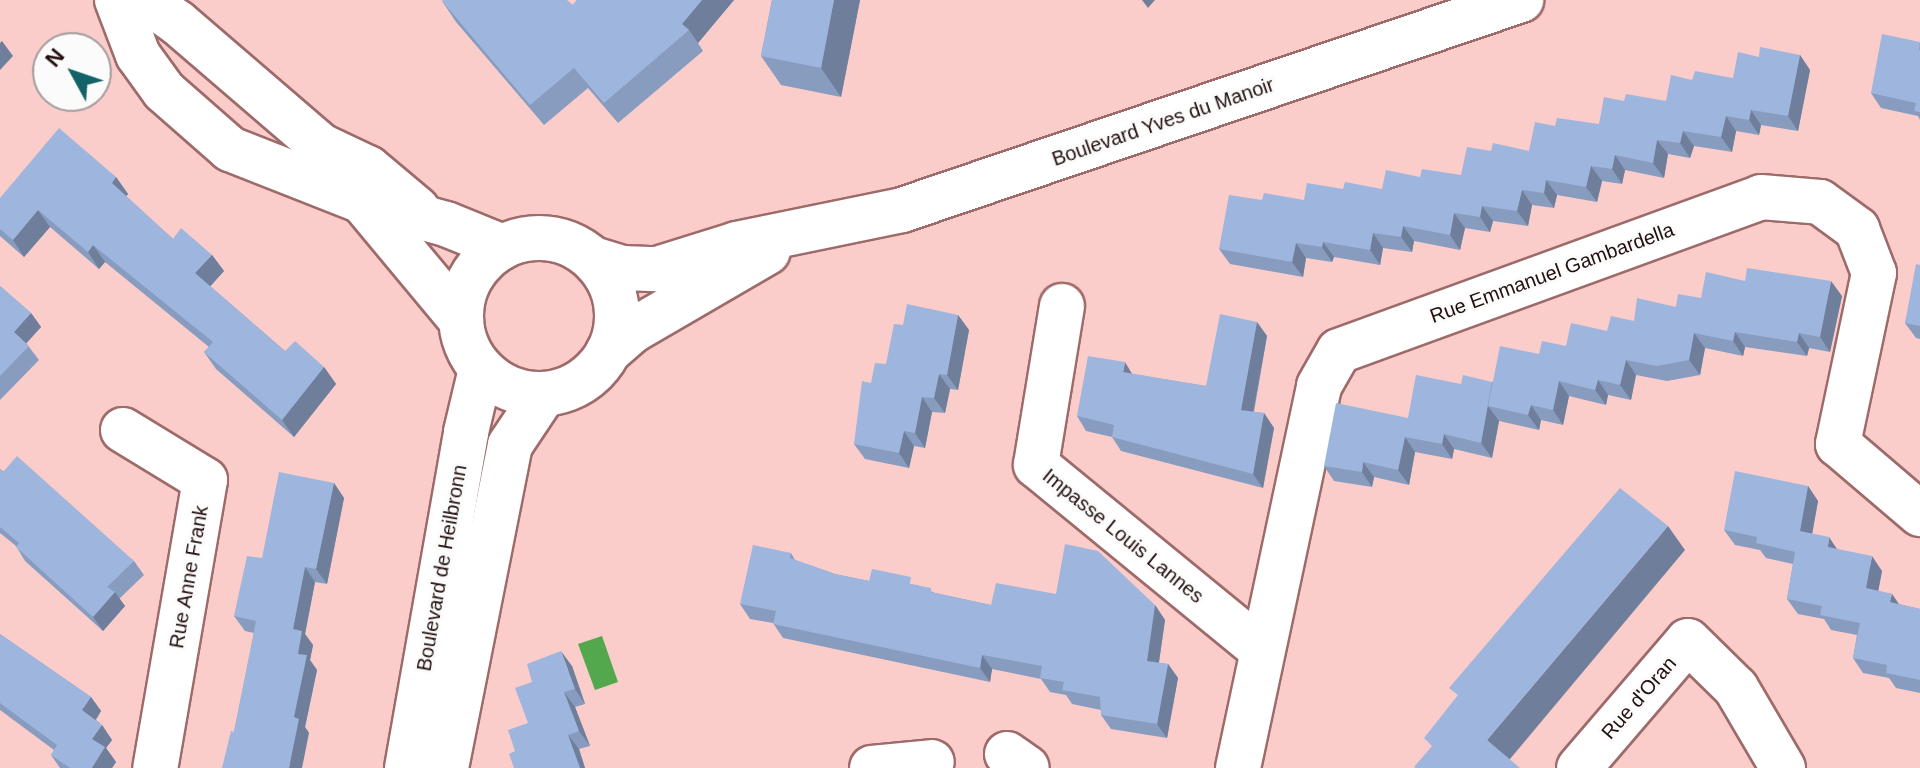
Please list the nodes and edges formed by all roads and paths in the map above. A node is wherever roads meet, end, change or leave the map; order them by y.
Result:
1 (117, 0) edge
2 (145, 0) edge
3 (1521, 0) edge
4 (362, 201) junction
5 (428, 218) junction
6 (801, 233) junction
7 (503, 247) junction
8 (593, 259) junction
9 (1062, 306) dead end
10 (461, 320) junction
11 (608, 352) junction
12 (481, 369) junction
13 (544, 394) junction
14 (123, 430) dead end
15 (1920, 514) edge
16 (1261, 649) junction
17 (932, 762) dead end
18 (155, 768) edge
19 (407, 768) edge
20 (446, 768) edge
21 (872, 768) edge
22 (1238, 768) edge
23 (1579, 768) edge
24 (1783, 768) edge

1 - 4 street
2 - 5 street
3 - 6 street, Boulevard Yves du Manoir
4 - 5 street
4 - 10 street
5 - 7 street
6 - 8 street, Boulevard Yves du Manoir
6 - 11 street, Boulevard Yves du Manoir
7 - 8 street
7 - 10 street
8 - 11 street
9 - 16 street, Impasse Louis Lannes
10 - 12 street
11 - 13 street
12 - 13 street
12 - 19 street, Boulevard de Heilbronn
13 - 20 street, Boulevard de Heilbronn
14 - 18 street, Rue Anne Frank
15 - 16 street, Rue Emmanuel Gambardella
16 - 22 street, Rue Emmanuel Gambardella
17 - 21 street
23 - 24 street, Rue d'Oran

